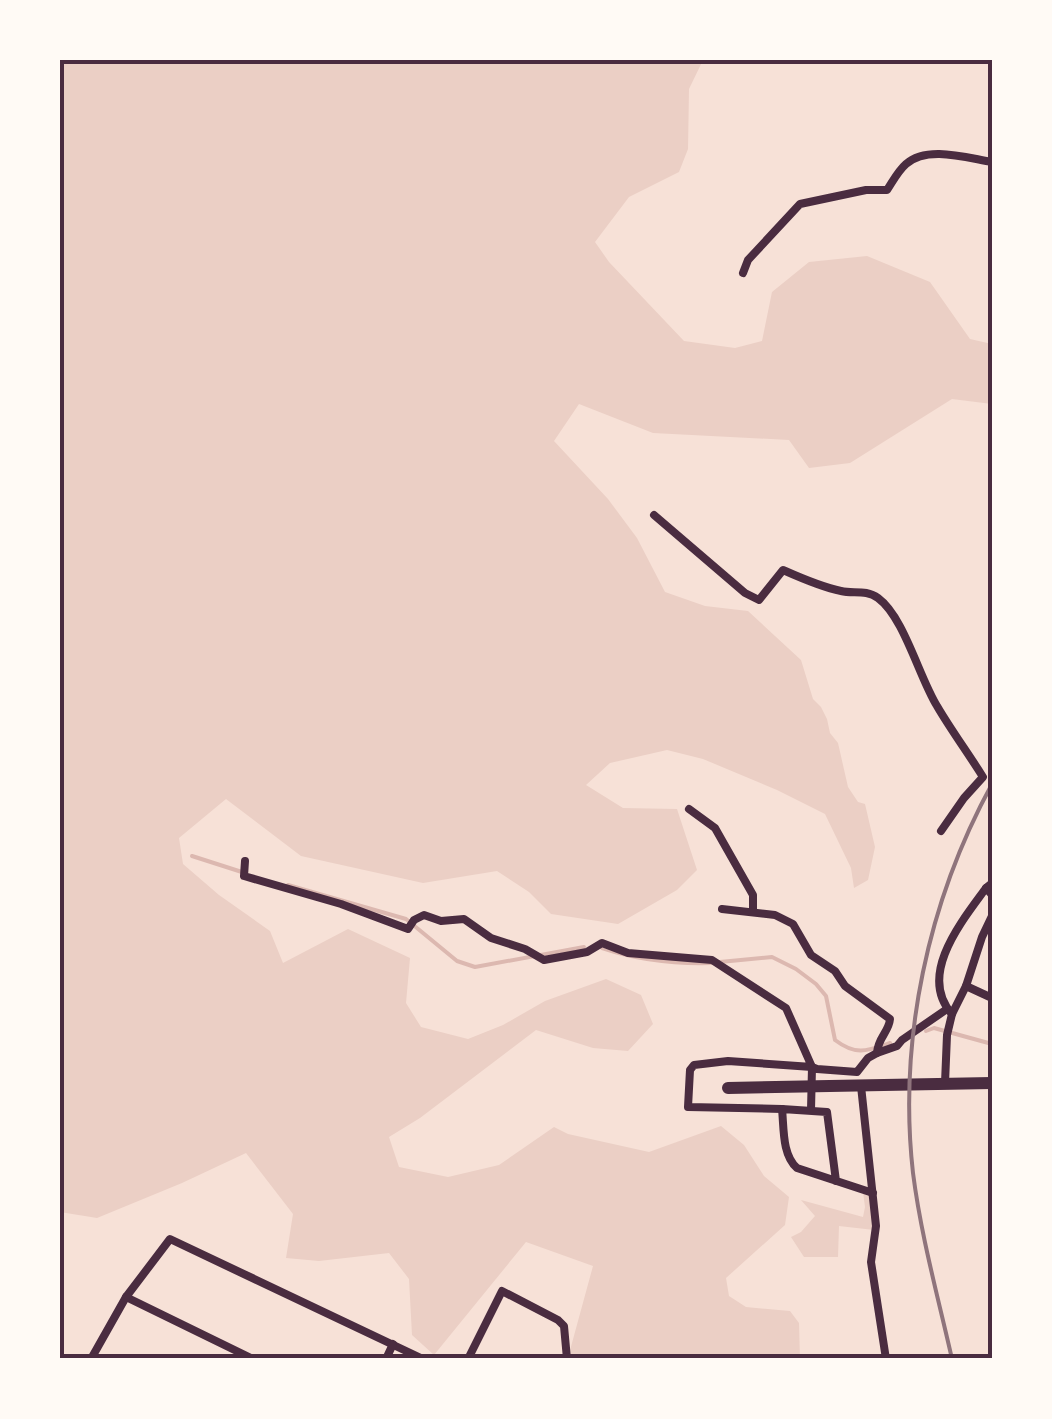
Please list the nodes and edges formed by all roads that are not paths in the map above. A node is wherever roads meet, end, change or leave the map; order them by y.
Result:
1 (992, 162) edge
2 (744, 273) dead end
3 (654, 516) dead end
4 (992, 766) edge
5 (983, 777) junction
6 (689, 809) dead end
7 (941, 831) dead end
8 (245, 862) dead end
9 (990, 888) edge
10 (722, 908) dead end
11 (753, 912) junction
12 (992, 916) edge
13 (966, 986) junction
14 (992, 998) edge
15 (950, 1012) junction
16 (878, 1049) junction
17 (812, 1069) junction
18 (992, 1083) edge
19 (945, 1084) junction
20 (861, 1086) junction
21 (728, 1088) dead end
22 (782, 1109) junction
23 (812, 1110) junction
24 (836, 1181) junction
25 (873, 1192) junction
26 (126, 1297) junction
27 (393, 1344) junction
28 (90, 1359) edge
29 (252, 1359) edge
30 (386, 1359) edge
31 (423, 1359) edge
32 (468, 1359) edge
33 (567, 1359) edge
34 (886, 1359) edge

1 - 2 street
3 - 5 street
4 - 5 street
5 - 7 street
6 - 11 street
8 - 17 street
9 - 15 street
10 - 11 street
11 - 16 street
12 - 13 street
13 - 14 street
13 - 15 street
15 - 16 street
15 - 19 street
16 - 17 street
17 - 22 street
17 - 23 street
18 - 19 highway
19 - 20 highway
20 - 21 highway
20 - 25 street
22 - 23 street
22 - 24 street
23 - 24 street
24 - 25 street
25 - 34 street
26 - 27 street
26 - 28 street
26 - 29 street
27 - 30 street
27 - 31 street
32 - 33 street

